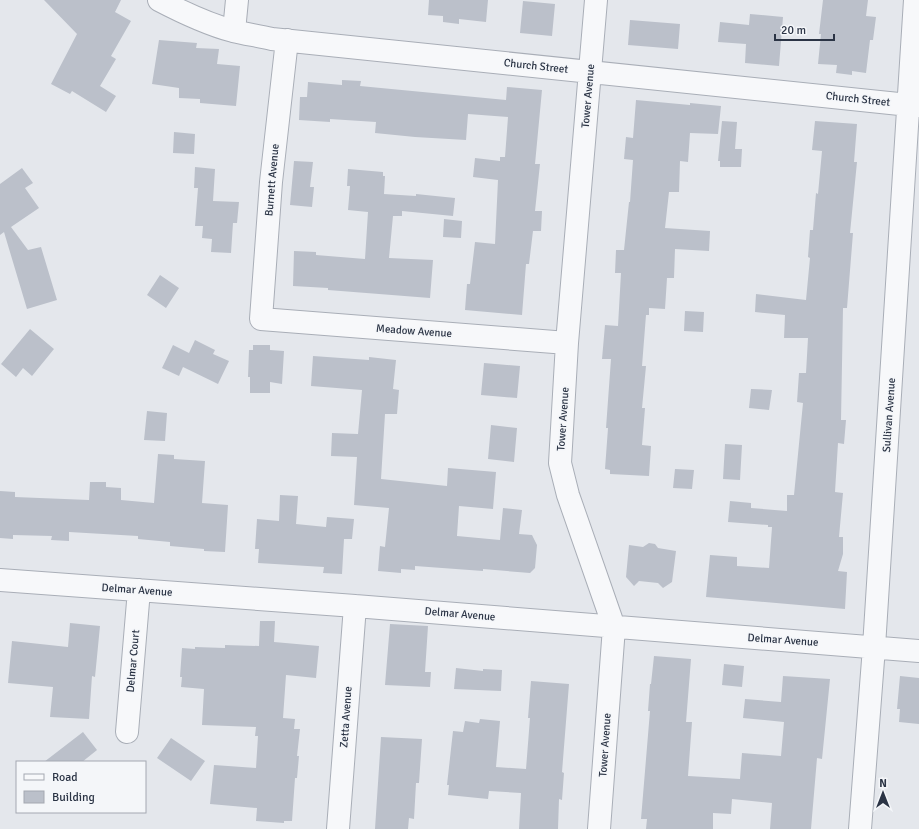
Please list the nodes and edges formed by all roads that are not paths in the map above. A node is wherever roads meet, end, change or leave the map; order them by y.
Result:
1 (159, 0) edge
2 (236, 0) edge
3 (596, 0) edge
4 (915, 0) edge
5 (234, 31) junction
6 (286, 40) junction
7 (590, 71) junction
8 (914, 105) edge
9 (261, 319) joint
10 (567, 343) junction
11 (0, 580) edge
12 (139, 590) junction
13 (355, 606) junction
14 (614, 627) junction
15 (874, 647) junction
16 (919, 651) edge
17 (127, 732) dead end
18 (338, 829) edge
19 (599, 829) edge
20 (860, 829) edge

1 - 5 street, Church Street
2 - 5 street
3 - 7 street, Tower Avenue
4 - 8 street, Sullivan Avenue
5 - 6 street, Church Street
6 - 7 street, Church Street
6 - 9 street, Burnett Avenue
7 - 8 street, Church Street
7 - 10 street, Tower Avenue
8 - 15 street, Sullivan Avenue
9 - 10 street, Meadow Avenue
10 - 14 street, Tower Avenue
11 - 12 street, Delmar Avenue
12 - 13 street, Delmar Avenue
12 - 17 street, Delmar Court
13 - 14 street, Delmar Avenue
13 - 18 street, Zetta Avenue
14 - 15 street, Delmar Avenue
14 - 19 street, Tower Avenue
15 - 16 street, Delmar Avenue
15 - 20 street, Sullivan Avenue

